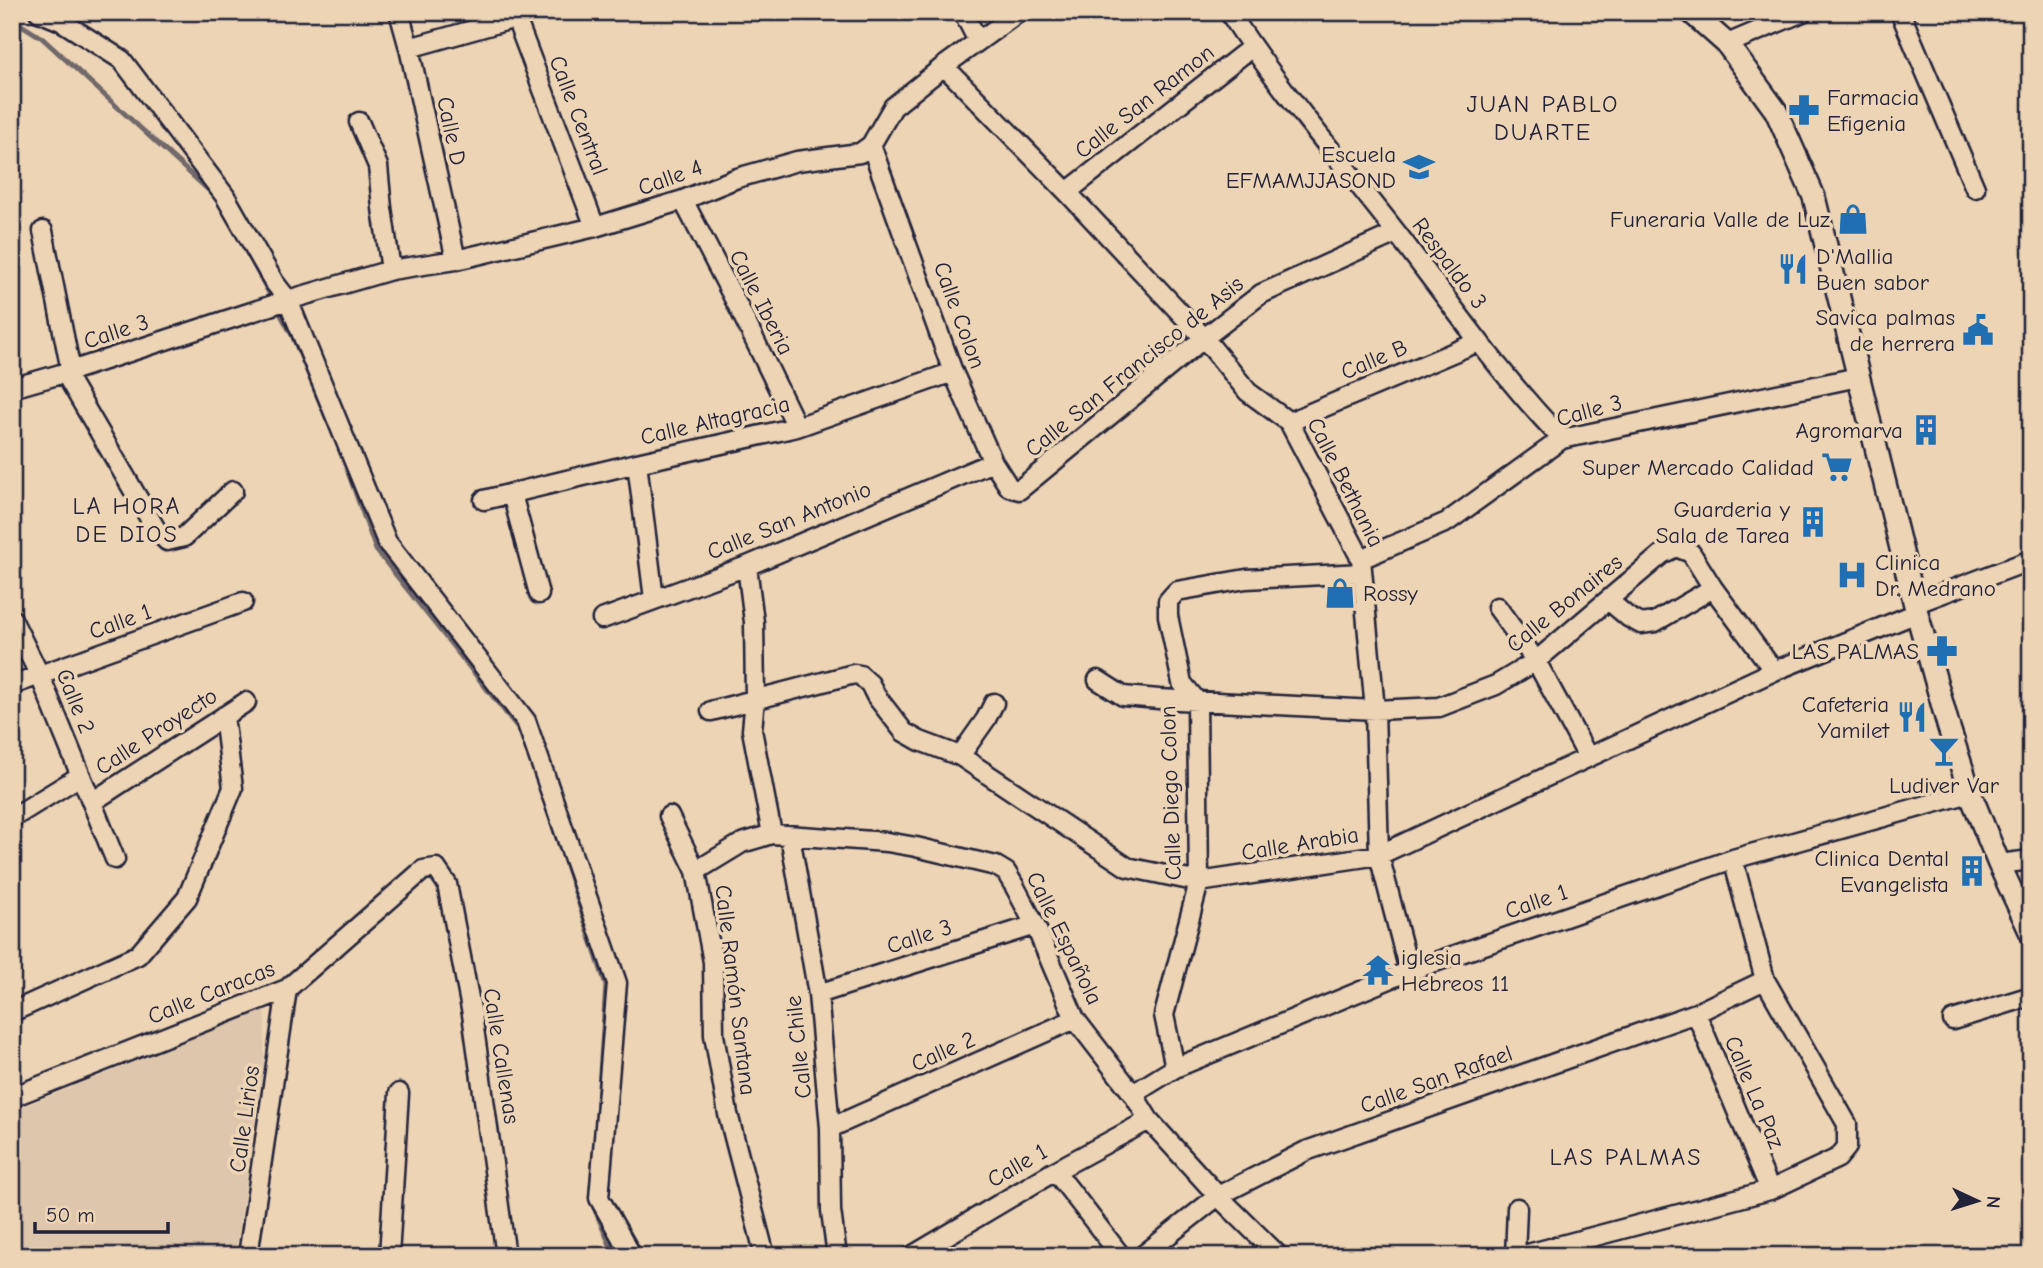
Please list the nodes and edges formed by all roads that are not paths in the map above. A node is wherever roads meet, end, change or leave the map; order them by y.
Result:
1 (39, 12) edge
2 (399, 12) edge
3 (964, 12) edge
4 (1019, 12) edge
5 (1229, 12) edge
6 (1691, 12) edge
7 (1803, 12) edge
8 (1900, 12) edge
9 (978, 41) junction
10 (1727, 44) junction
11 (1252, 47) junction
12 (409, 48) junction
13 (944, 66) junction
14 (359, 122) dead end
15 (872, 145) junction
16 (1975, 188) dead end
17 (1067, 192) junction
18 (683, 200) junction
19 (595, 227) junction
20 (43, 231) dead end
21 (1396, 233) junction
22 (456, 260) junction
23 (391, 270) junction
24 (288, 300) junction
25 (1204, 338) junction
26 (1479, 342) junction
27 (68, 372) junction
28 (954, 372) junction
29 (1858, 377) junction
30 (12, 388) edge
31 (1289, 422) junction
32 (797, 427) junction
33 (1562, 439) junction
34 (993, 462) junction
35 (637, 463) junction
36 (1019, 490) joint
37 (233, 491) dead end
38 (512, 494) junction
39 (484, 500) dead end
40 (2031, 560) edge
41 (747, 566) junction
42 (1362, 566) junction
43 (1713, 588) junction
44 (539, 594) dead end
45 (654, 599) junction
46 (1608, 600) junction
47 (243, 602) dead end
48 (1497, 607) dead end
49 (1915, 609) junction
50 (602, 618) dead end
51 (12, 619) edge
52 (1536, 662) junction
53 (1774, 671) junction
54 (40, 676) junction
55 (1098, 680) dead end
56 (12, 685) edge
57 (755, 699) junction
58 (1197, 701) junction
59 (246, 702) dead end
60 (994, 704) dead end
61 (1375, 710) junction
62 (711, 711) dead end
63 (224, 716) junction
64 (960, 756) junction
65 (1588, 757) junction
66 (80, 776) junction
67 (1970, 793) junction
68 (92, 802) junction
69 (669, 816) dead end
70 (12, 818) edge
71 (772, 834) junction
72 (790, 836) junction
73 (1379, 855) junction
74 (115, 859) dead end
75 (1733, 859) junction
76 (2031, 860) edge
77 (1999, 864) junction
78 (436, 868) joint
79 (696, 871) junction
80 (1199, 883) junction
81 (1035, 925) junction
82 (2031, 933) edge
83 (1409, 971) junction
84 (1765, 980) junction
85 (288, 989) junction
86 (818, 994) junction
87 (2031, 996) edge
88 (12, 1012) edge
89 (1696, 1013) junction
90 (1075, 1019) junction
91 (1953, 1020) dead end
92 (1175, 1068) junction
93 (399, 1093) dead end
94 (1133, 1094) junction
95 (12, 1097) edge
96 (1149, 1120) junction
97 (830, 1128) junction
98 (1055, 1171) junction
99 (1770, 1191) junction
100 (1218, 1196) junction
101 (1517, 1208) dead end
102 (248, 1256) edge
103 (389, 1256) edge
104 (506, 1256) edge
105 (632, 1256) edge
106 (765, 1256) edge
107 (837, 1256) edge
108 (912, 1256) edge
109 (1121, 1256) edge
110 (1142, 1256) edge
111 (1279, 1256) edge
112 (1518, 1256) edge

1 - 24 street
2 - 12 street, Calle D
3 - 9 street
4 - 9 street
5 - 11 street, Respaldo 3
6 - 10 street
7 - 10 street
8 - 16 street
9 - 13 street
10 - 29 street
11 - 17 street, Calle San Ramon
11 - 21 street, Respaldo 3
12 - 19 street, Calle Central
12 - 22 street, Calle D
13 - 15 street
13 - 17 street, Calle Bethania
14 - 23 street
15 - 18 street, Calle 4
15 - 28 street, Calle Colon
17 - 25 street, Calle Bethania
18 - 19 street, Calle 4
18 - 32 street, Calle Iberia
19 - 22 street, Calle 4
20 - 27 street
21 - 25 street, Calle San Francisco de Asis
21 - 26 street, Respaldo 3
22 - 23 street, Calle 4
23 - 24 street, Calle 4
24 - 27 street, Calle 3
24 - 105 street
25 - 31 street, Calle Bethania
25 - 36 street, Calle San Francisco de Asis
26 - 31 street, Calle B
26 - 33 street, Respaldo 3
27 - 30 street, Calle 3
27 - 37 street
28 - 32 street, Calle Altagracia
28 - 34 street, Calle Colon
29 - 33 street, Calle 3
29 - 49 street
31 - 42 street, Calle Bethania
32 - 35 street, Calle Altagracia
33 - 42 street, Calle 3
34 - 36 street, Calle Colon
34 - 41 street, Calle San Antonio
35 - 38 street, Calle Altagracia
35 - 45 street
38 - 39 street, Calle Altagracia
38 - 44 street
40 - 49 street, Calle Arabia
41 - 45 street, Calle San Antonio
41 - 57 street
42 - 58 street, Calle Diego Colon
42 - 61 street, Calle Bethania
43 - 46 street
43 - 46 street, Calle Bonaires
43 - 53 street, Calle Bonaires
45 - 50 street, Calle San Antonio
46 - 52 street, Calle Bonaires
47 - 54 street, Calle 1
48 - 52 street
49 - 53 street, Calle Arabia
49 - 67 street
51 - 54 street, Calle 2
52 - 61 street, Calle Bonaires
52 - 65 street
53 - 65 street, Calle Arabia
54 - 56 street, Calle 1
54 - 66 street, Calle 2
55 - 58 street, Calle Bonaires
57 - 62 street, Calle Arabia
57 - 64 street, Calle Arabia
57 - 71 street
58 - 61 street, Calle Bonaires
58 - 80 street, Calle Diego Colon
59 - 63 street, Calle Proyecto
60 - 64 street
61 - 73 street, Calle Bethania
63 - 68 street, Calle Proyecto
63 - 88 street
64 - 80 street, Calle Arabia
65 - 73 street, Calle Arabia
66 - 68 street, Calle 2
66 - 70 street, Calle Proyecto
67 - 75 street, Calle 1
67 - 77 street
68 - 74 street, Calle 2
69 - 79 street, Calle Ramón Santana
71 - 72 street, Calle Española
71 - 79 street
72 - 81 street, Calle Española
72 - 86 street, Calle Chile
73 - 80 street, Calle Arabia
73 - 83 street, Calle Bethania
75 - 83 street, Calle 1
75 - 84 street
76 - 77 street
77 - 82 street
78 - 85 street, Calle Caracas
78 - 104 street, Calle Callenas
79 - 106 street, Calle Ramón Santana
80 - 92 street, Calle Diego Colon
81 - 86 street, Calle 3
81 - 90 street, Calle Española
83 - 92 street, Calle 1
84 - 89 street, Calle San Rafael
84 - 99 street
85 - 95 street, Calle Caracas
85 - 102 street, Calle Lirios
86 - 97 street, Calle Chile
87 - 91 street
89 - 99 street, Calle La Paz
89 - 100 street, Calle San Rafael
90 - 94 street, Calle Española
90 - 97 street, Calle 2
92 - 94 street, Calle 1
93 - 103 street
94 - 96 street, Calle Española
96 - 98 street, Calle 1
96 - 100 street, Calle Española
97 - 107 street, Calle Chile
98 - 108 street, Calle 1
98 - 109 street
99 - 112 street
100 - 110 street, Calle San Rafael
100 - 111 street, Calle Española
101 - 112 street

